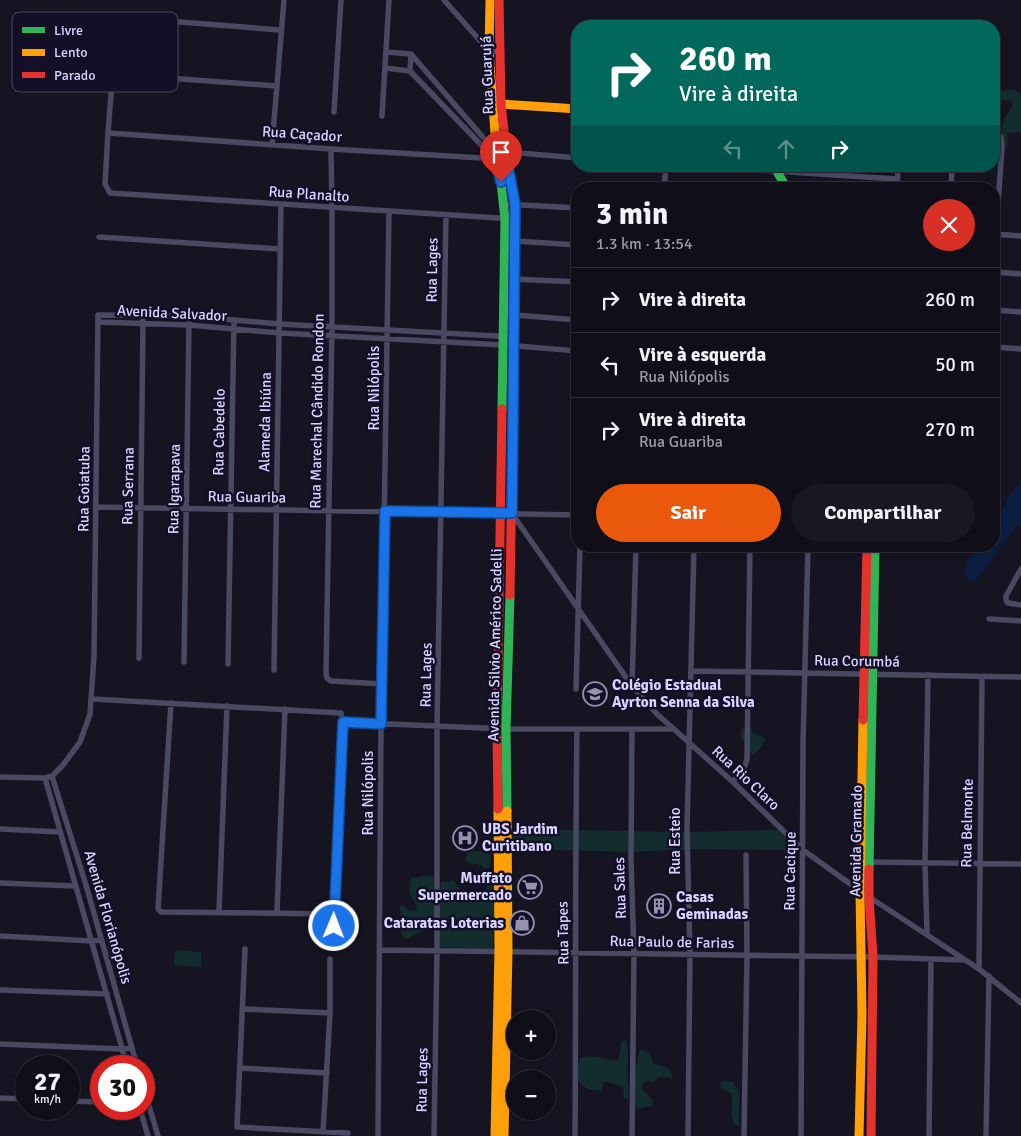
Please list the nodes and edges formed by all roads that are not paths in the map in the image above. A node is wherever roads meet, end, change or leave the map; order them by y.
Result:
1 (284, 0) edge
2 (341, 0) edge
3 (390, 0) edge
4 (444, 0) edge
5 (490, 0) edge
6 (499, 0) edge
7 (178, 21) edge
8 (280, 30) junction
9 (489, 51) junction
10 (386, 52) junction
11 (499, 52) junction
12 (411, 54) junction
13 (385, 68) junction
14 (410, 71) junction
15 (178, 79) edge
16 (277, 86) junction
17 (111, 92) edge
18 (501, 104) junction
19 (571, 109) edge
20 (334, 112) dead end
21 (382, 116) dead end
22 (108, 133) junction
23 (1001, 137) dead end
24 (272, 145) junction
25 (331, 149) junction
26 (507, 152) junction
27 (495, 153) junction
28 (571, 157) edge
29 (810, 172) edge
30 (898, 172) edge
31 (1000, 172) edge
32 (897, 179) joint
33 (281, 204) junction
34 (505, 204) junction
35 (515, 204) junction
36 (332, 208) junction
37 (571, 208) edge
38 (389, 211) junction
39 (446, 215) junction
40 (510, 219) junction
41 (1000, 234) edge
42 (1021, 236) edge
43 (99, 237) dead end
44 (514, 241) junction
45 (571, 245) edge
46 (280, 249) junction
47 (1000, 272) edge
48 (1021, 274) edge
49 (514, 279) junction
50 (571, 282) edge
51 (1000, 310) edge
52 (1021, 312) edge
53 (143, 315) junction
54 (189, 316) junction
55 (514, 316) junction
56 (234, 320) junction
57 (571, 320) edge
58 (98, 322) junction
59 (143, 323) junction
60 (280, 324) junction
61 (189, 325) junction
62 (332, 327) junction
63 (233, 328) junction
64 (387, 330) junction
65 (443, 332) junction
66 (280, 333) junction
67 (331, 336) junction
68 (387, 338) junction
69 (509, 341) junction
70 (443, 342) junction
71 (1000, 347) edge
72 (1021, 349) edge
73 (571, 350) edge
74 (96, 507) junction
75 (141, 507) junction
76 (187, 508) junction
77 (230, 509) junction
78 (276, 511) junction
79 (328, 511) junction
80 (385, 511) junction
81 (441, 513) junction
82 (512, 513) junction
83 (500, 514) junction
84 (571, 515) edge
85 (580, 552) edge
86 (636, 552) edge
87 (694, 552) edge
88 (750, 552) edge
89 (808, 552) edge
90 (867, 552) edge
91 (875, 552) edge
92 (1021, 569) edge
93 (1021, 605) edge
94 (578, 610) junction
95 (989, 619) dead end
96 (1021, 621) edge
97 (139, 658) dead end
98 (184, 662) dead end
99 (228, 664) dead end
100 (274, 670) dead end
101 (692, 671) junction
102 (749, 673) junction
103 (806, 673) junction
104 (868, 674) junction
105 (928, 675) junction
106 (982, 677) junction
107 (1021, 677) edge
108 (382, 684) junction
109 (632, 686) junction
110 (576, 689) dead end
111 (92, 699) junction
112 (171, 703) junction
113 (227, 706) junction
114 (285, 709) junction
115 (343, 722) junction
116 (381, 724) junction
117 (437, 727) junction
118 (502, 729) junction
119 (576, 729) junction
120 (632, 729) junction
121 (674, 729) junction
122 (690, 743) junction
123 (52, 776) junction
124 (0, 777) edge
125 (45, 778) junction
126 (733, 782) junction
127 (0, 829) edge
128 (60, 832) junction
129 (804, 850) junction
130 (746, 855) dead end
131 (869, 862) junction
132 (925, 864) junction
133 (979, 864) junction
134 (1021, 864) edge
135 (0, 883) edge
136 (75, 886) junction
137 (860, 891) junction
138 (869, 897) junction
139 (220, 912) junction
140 (277, 913) junction
141 (334, 914) junction
142 (927, 934) junction
143 (0, 936) edge
144 (334, 938) dead end
145 (102, 940) junction
146 (92, 941) junction
147 (245, 949) dead end
148 (380, 950) junction
149 (437, 950) junction
150 (503, 951) junction
151 (577, 953) junction
152 (634, 954) junction
153 (690, 955) junction
154 (747, 956) junction
155 (802, 956) junction
156 (862, 957) junction
157 (874, 957) junction
158 (330, 959) dead end
159 (931, 959) junction
160 (964, 960) junction
161 (978, 969) junction
162 (989, 976) junction
163 (0, 990) edge
164 (108, 994) junction
165 (1021, 1003) edge
166 (243, 1010) junction
167 (330, 1014) junction
168 (862, 1014) junction
169 (873, 1014) junction
170 (0, 1044) edge
171 (132, 1048) junction
172 (122, 1049) junction
173 (124, 1055) edge
174 (134, 1055) edge
175 (240, 1068) junction
176 (501, 1072) junction
177 (326, 1073) junction
178 (871, 1086) junction
179 (861, 1087) junction
180 (0, 1098) edge
181 (15, 1099) edge
182 (143, 1120) edge
183 (153, 1120) edge
184 (323, 1132) junction
185 (283, 1133) edge
186 (348, 1133) dead end
187 (148, 1136) edge
188 (158, 1136) edge
189 (378, 1136) edge
190 (434, 1136) edge
191 (495, 1136) edge
192 (504, 1136) edge
193 (575, 1136) edge
194 (632, 1136) edge
195 (688, 1136) edge
196 (744, 1136) edge
197 (801, 1136) edge
198 (858, 1136) edge
199 (871, 1136) edge
200 (929, 1136) edge
201 (986, 1136) edge

1 - 8 street
2 - 20 street
3 - 10 street
4 - 9 street
5 - 9 main road, Rua Guarujá
6 - 11 main road, Rua Guarujá
7 - 8 street
8 - 16 street
9 - 11 street
9 - 27 main road, Rua Guarujá
10 - 12 street
10 - 13 street
11 - 18 main road, Rua Guarujá
12 - 14 street
12 - 27 street
13 - 14 street
13 - 21 street
14 - 27 street
15 - 16 street
16 - 24 street
17 - 22 street
18 - 19 main road
18 - 26 main road, Rua Guarujá
22 - 24 street, Rua Caçador
22 - 33 street, Rua Planalto
23 - 31 street
24 - 25 street, Rua Caçador
25 - 27 street, Rua Caçador
25 - 36 street, Rua Marechal Cândido Rondon
26 - 27 main road
26 - 28 street
26 - 35 main road, Avenida Silvio Américo Sadelli
27 - 34 main road, Avenida Silvio Américo Sadelli
29 - 32 street
30 - 32 street
33 - 36 street, Rua Planalto
33 - 46 street, Alameda Ibiúna
34 - 35 street
34 - 40 main road, Avenida Silvio Américo Sadelli
35 - 37 street
35 - 40 main road, Avenida Silvio Américo Sadelli
36 - 38 street, Rua Planalto
36 - 62 street, Rua Marechal Cândido Rondon
38 - 39 street, Rua Planalto
38 - 64 street, Rua Nilópolis
39 - 40 street, Rua Planalto
39 - 65 street, Rua Lages
40 - 44 main road, Avenida Silvio Américo Sadelli
40 - 69 main road, Avenida Silvio Américo Sadelli
41 - 42 street
43 - 46 street
44 - 45 street
44 - 49 main road, Avenida Silvio Américo Sadelli
46 - 60 street, Alameda Ibiúna
47 - 48 street
49 - 50 street
49 - 55 main road, Avenida Silvio Américo Sadelli
51 - 52 street
53 - 54 street, Avenida Salvador
53 - 58 street, Avenida Salvador
53 - 59 street, Rua Serrana
54 - 56 street, Avenida Salvador
54 - 61 street, Rua Igarapava
55 - 57 street
55 - 69 main road, Avenida Silvio Américo Sadelli
56 - 60 street, Avenida Salvador
56 - 63 street, Rua Cabedelo
58 - 59 street, Avenida Salvador
58 - 74 street, Rua Goiatuba
59 - 61 street, Avenida Salvador
59 - 75 street, Rua Serrana
60 - 62 street, Avenida Salvador
60 - 66 street, Alameda Ibiúna
61 - 63 street, Avenida Salvador
61 - 76 street, Rua Igarapava
62 - 64 street, Avenida Salvador
62 - 67 street, Rua Marechal Cândido Rondon
63 - 66 street, Avenida Salvador
63 - 77 street, Rua Cabedelo
64 - 65 street, Avenida Salvador
64 - 68 street, Rua Nilópolis
65 - 69 street, Avenida Salvador
65 - 70 street, Rua Lages
66 - 67 street, Avenida Salvador
66 - 78 street, Alameda Ibiúna
67 - 68 street, Avenida Salvador
67 - 79 street, Rua Marechal Cândido Rondon
68 - 70 street, Avenida Salvador
68 - 80 street, Rua Nilópolis
69 - 70 street, Avenida Salvador
69 - 73 street, Avenida Salvador
69 - 82 main road, Avenida Silvio Américo Sadelli
69 - 83 main road, Avenida Silvio Américo Sadelli
70 - 81 street, Rua Lages
71 - 72 street
74 - 75 street, Rua Guariba
74 - 111 street, Rua Goiatuba
75 - 76 street, Rua Guariba
75 - 97 street, Rua Serrana
76 - 77 street, Rua Guariba
76 - 98 street, Rua Igarapava
77 - 78 street, Rua Guariba
77 - 99 street, Rua Cabedelo
78 - 79 street, Rua Guariba
78 - 100 street, Alameda Ibiúna
79 - 80 street, Rua Guariba
79 - 108 street, Rua Marechal Cândido Rondon
80 - 81 street, Rua Guariba
80 - 108 street, Rua Nilópolis
81 - 83 street, Rua Guariba
81 - 117 street, Rua Lages
82 - 83 street, Rua Guariba
82 - 84 street, Rua Guariba
82 - 94 street, Rua Rio Claro
82 - 118 main road, Avenida Silvio Américo Sadelli
83 - 118 main road, Avenida Silvio Américo Sadelli
85 - 94 street
86 - 109 street
87 - 101 street, Rua Esteio
88 - 102 street
89 - 103 street, Rua Cacique
90 - 104 main road, Avenida Gramado
91 - 104 main road, Avenida Gramado
92 - 93 street
94 - 109 street, Rua Rio Claro
94 - 110 street
95 - 96 street
101 - 102 street, Rua Corumbá
101 - 122 street, Rua Esteio
102 - 103 street, Rua Corumbá
102 - 126 street
103 - 104 street, Rua Corumbá
103 - 129 street, Rua Cacique
104 - 105 street, Rua Corumbá
104 - 131 main road, Avenida Gramado
104 - 137 main road, Avenida Gramado
105 - 106 street, Rua Corumbá
105 - 132 street
106 - 107 street, Rua Corumbá
106 - 133 street, Rua Belmonte
108 - 116 street, Rua Nilópolis
109 - 121 street, Rua Rio Claro
111 - 112 street
111 - 123 street, Rua Goiatuba
112 - 113 street
112 - 139 street
113 - 114 street
113 - 139 street
114 - 115 street
114 - 140 street
115 - 116 street
115 - 141 street
116 - 117 street
116 - 148 street, Rua Nilópolis
117 - 118 street
117 - 149 street, Rua Lages
118 - 119 street
118 - 150 main road, Avenida Silvio Américo Sadelli
119 - 120 street
119 - 151 street, Rua Tapes
120 - 121 street
120 - 152 street, Rua Sales
121 - 122 street, Rua Rio Claro
122 - 126 street, Rua Rio Claro
122 - 153 street, Rua Esteio
123 - 125 street
123 - 145 street, Avenida Florianópolis
124 - 125 street
125 - 128 street, Avenida Florianópolis
126 - 129 street, Rua Rio Claro
127 - 128 street
128 - 136 street, Avenida Florianópolis
129 - 137 street, Rua Rio Claro
129 - 155 street, Rua Cacique
130 - 154 street
131 - 132 street
131 - 138 main road, Avenida Gramado
132 - 133 street
132 - 142 street
133 - 134 street
133 - 161 street, Rua Belmonte
135 - 136 street
136 - 146 street, Avenida Florianópolis
137 - 138 street, Rua Rio Claro
137 - 156 main road, Avenida Gramado
138 - 142 street, Rua Rio Claro
138 - 157 main road, Avenida Gramado
139 - 140 street
140 - 141 street
141 - 144 street
142 - 160 street, Rua Rio Claro
143 - 146 street
145 - 146 street
145 - 171 street, Avenida Florianópolis
146 - 164 street, Avenida Florianópolis
147 - 166 street
148 - 149 street, Rua Paulo de Farias
148 - 189 street, Rua Nilópolis
149 - 150 street, Rua Paulo de Farias
149 - 190 street, Rua Lages
150 - 151 street, Rua Paulo de Farias
150 - 176 main road, Avenida Silvio Américo Sadelli
151 - 152 street, Rua Paulo de Farias
151 - 193 street, Rua Tapes
152 - 153 street, Rua Paulo de Farias
152 - 194 street, Rua Sales
153 - 154 street, Rua Paulo de Farias
153 - 195 street, Rua Esteio
154 - 155 street, Rua Paulo de Farias
154 - 196 street
155 - 156 street, Rua Paulo de Farias
155 - 197 street, Rua Cacique
156 - 157 street, Rua Paulo de Farias
156 - 168 main road, Avenida Gramado
157 - 159 street, Rua Paulo de Farias
157 - 169 main road, Avenida Gramado
158 - 167 street
159 - 160 street, Rua Paulo de Farias
159 - 200 street
160 - 161 street, Rua Rio Claro
161 - 162 street, Rua Rio Claro
162 - 165 street, Rua Rio Claro
162 - 201 street
163 - 164 street
164 - 172 street, Avenida Florianópolis
166 - 167 street
166 - 175 street
167 - 177 street
168 - 169 main road
168 - 179 main road, Avenida Gramado
169 - 178 main road, Avenida Gramado
170 - 172 street
171 - 172 street
171 - 174 street, Avenida Florianópolis
172 - 173 street, Avenida Florianópolis
175 - 177 street
175 - 185 street
176 - 191 main road, Avenida Silvio Américo Sadelli
176 - 192 main road, Avenida Silvio Américo Sadelli
177 - 184 street
178 - 179 main road
178 - 199 main road, Avenida Gramado
179 - 198 main road, Avenida Gramado
180 - 181 street
182 - 187 street
183 - 188 street
184 - 185 street
184 - 186 street

